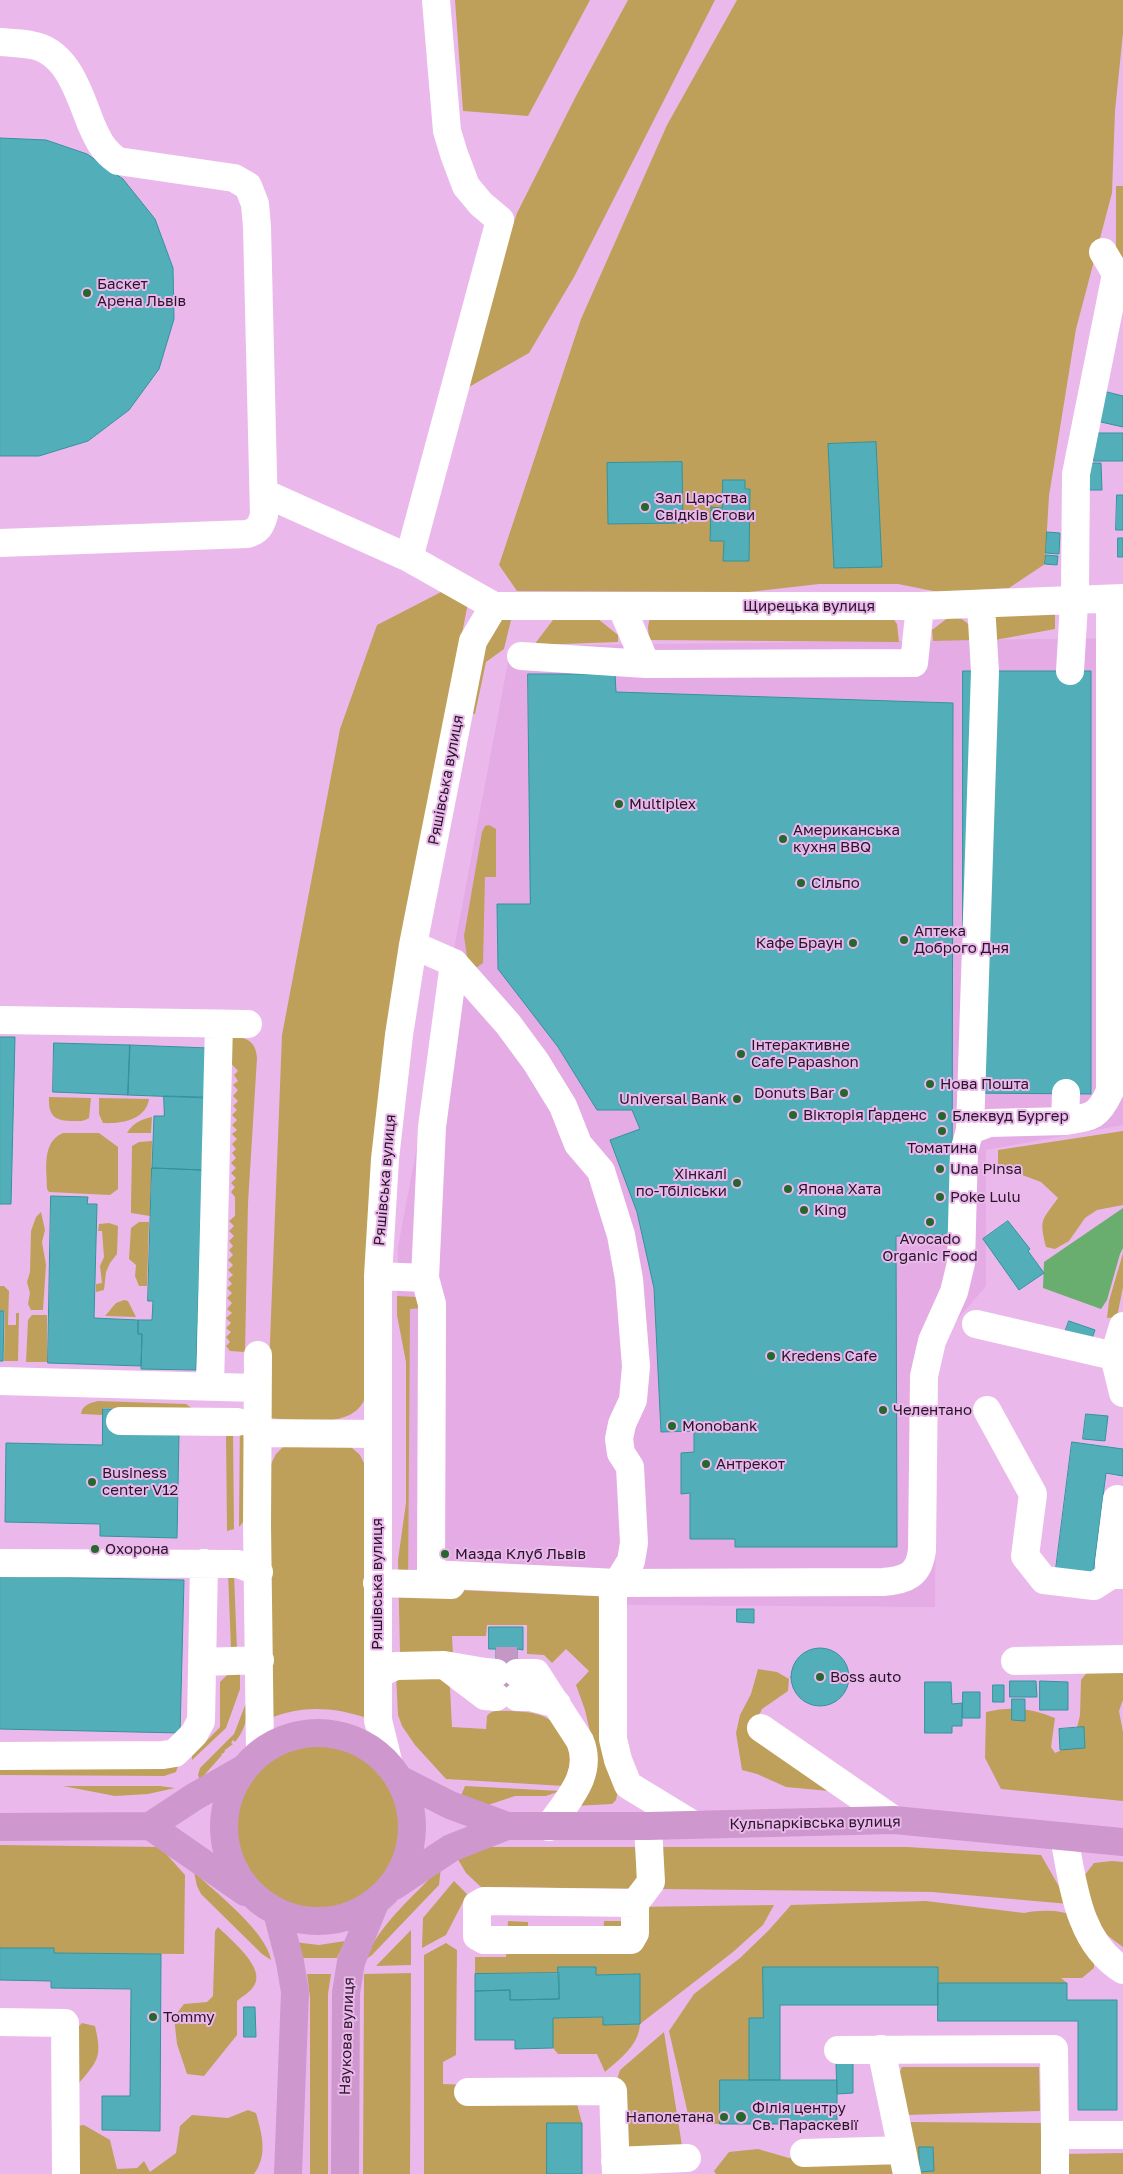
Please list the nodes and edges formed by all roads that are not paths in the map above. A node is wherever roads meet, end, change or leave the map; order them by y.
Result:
1 (436, 0) edge
2 (0, 42) edge
3 (1103, 252) dead end
4 (264, 493) junction
5 (0, 543) edge
6 (409, 558) junction
7 (1116, 599) edge
8 (1073, 601) junction
9 (982, 604) junction
10 (494, 606) junction
11 (621, 606) junction
12 (920, 606) junction
13 (521, 656) dead end
14 (646, 664) junction
15 (1070, 671) dead end
16 (413, 945) junction
17 (454, 963) junction
18 (0, 1020) edge
19 (219, 1024) junction
20 (248, 1024) dead end
21 (1066, 1093) dead end
22 (1065, 1120) junction
23 (970, 1130) junction
24 (378, 1276) junction
25 (425, 1278) junction
26 (976, 1324) dead end
27 (1123, 1326) edge
28 (258, 1355) dead end
29 (1114, 1356) junction
30 (0, 1381) edge
31 (210, 1386) junction
32 (257, 1388) junction
33 (1123, 1393) edge
34 (987, 1410) dead end
35 (120, 1421) dead end
36 (247, 1428) junction
37 (376, 1434) junction
38 (1117, 1500) dead end
39 (0, 1563) edge
40 (204, 1563) junction
41 (259, 1572) junction
42 (1117, 1575) edge
43 (431, 1579) junction
44 (377, 1583) junction
45 (615, 1587) junction
46 (1123, 1659) edge
47 (260, 1660) junction
48 (1015, 1661) dead end
49 (203, 1662) junction
50 (378, 1674) junction
51 (761, 1728) dead end
52 (0, 1756) edge
53 (252, 1761) junction
54 (395, 1773) junction
55 (894, 1820) junction
56 (692, 1824) junction
57 (150, 1826) junction
58 (507, 1826) junction
59 (648, 1826) junction
60 (0, 1827) edge
61 (549, 1827) junction
62 (1064, 1837) junction
63 (1123, 1842) edge
64 (383, 1895) junction
65 (635, 1903) junction
66 (268, 1907) junction
67 (1123, 1970) edge
68 (0, 2022) edge
69 (838, 2050) dead end
70 (881, 2050) junction
71 (468, 2092) dead end
72 (1055, 2135) junction
73 (1123, 2135) edge
74 (804, 2153) dead end
75 (686, 2158) dead end
76 (904, 2162) edge
77 (616, 2168) edge
78 (286, 2172) edge
79 (66, 2174) edge
80 (345, 2174) edge
81 (1055, 2174) edge

1 - 6 street
2 - 4 street
3 - 8 street
4 - 5 street
4 - 6 street
6 - 10 street
7 - 8 street, Щирецька вулиця
7 - 22 street
8 - 9 street, Щирецька вулиця
8 - 15 street
9 - 12 street, Щирецька вулиця
9 - 23 street
10 - 11 street, Щирецька вулиця
10 - 16 street, Ряшівська вулиця
11 - 12 street, Щирецька вулиця
11 - 14 street
12 - 14 street
13 - 14 street
16 - 17 street
16 - 24 street, Ряшівська вулиця
17 - 25 street
17 - 45 street
18 - 19 street
19 - 20 street
19 - 31 street
21 - 22 street
22 - 23 street
23 - 45 street
24 - 25 street
24 - 37 street, Ряшівська вулиця
25 - 43 street
26 - 29 street
27 - 29 street
28 - 32 street
29 - 33 street
30 - 31 street
31 - 32 street
32 - 36 street
34 - 42 street
35 - 36 street
36 - 37 street
36 - 41 street
37 - 44 street, Ряшівська вулиця
38 - 42 street
39 - 40 street
40 - 41 street
40 - 49 street
41 - 47 street
43 - 44 street
43 - 45 street
44 - 50 street, Ряшівська вулиця
45 - 56 street
46 - 48 street
47 - 49 street
47 - 53 street
49 - 52 street
50 - 54 street, Ряшівська вулиця
50 - 61 street
51 - 55 street
53 - 54 main road
53 - 57 main road
53 - 66 main road
54 - 58 main road, Кульпарківська вулиця
54 - 64 main road, Наукова вулиця
55 - 56 main road, Кульпарківська вулиця
55 - 62 main road, Кульпарківська вулиця
56 - 59 main road, Кульпарківська вулиця
57 - 60 main road
57 - 66 main road
58 - 61 main road, Кульпарківська вулиця
58 - 64 main road, Кульпарківська вулиця
59 - 61 main road, Кульпарківська вулиця
59 - 65 street
62 - 63 main road, Кульпарківська вулиця
62 - 67 street
64 - 66 main road, Кульпарківська вулиця
64 - 80 main road, Наукова вулиця
65 - 65 street
66 - 78 main road
68 - 79 street
69 - 70 street
70 - 72 street
70 - 76 street
71 - 77 street
72 - 73 street
72 - 81 street
74 - 76 street
75 - 77 street

